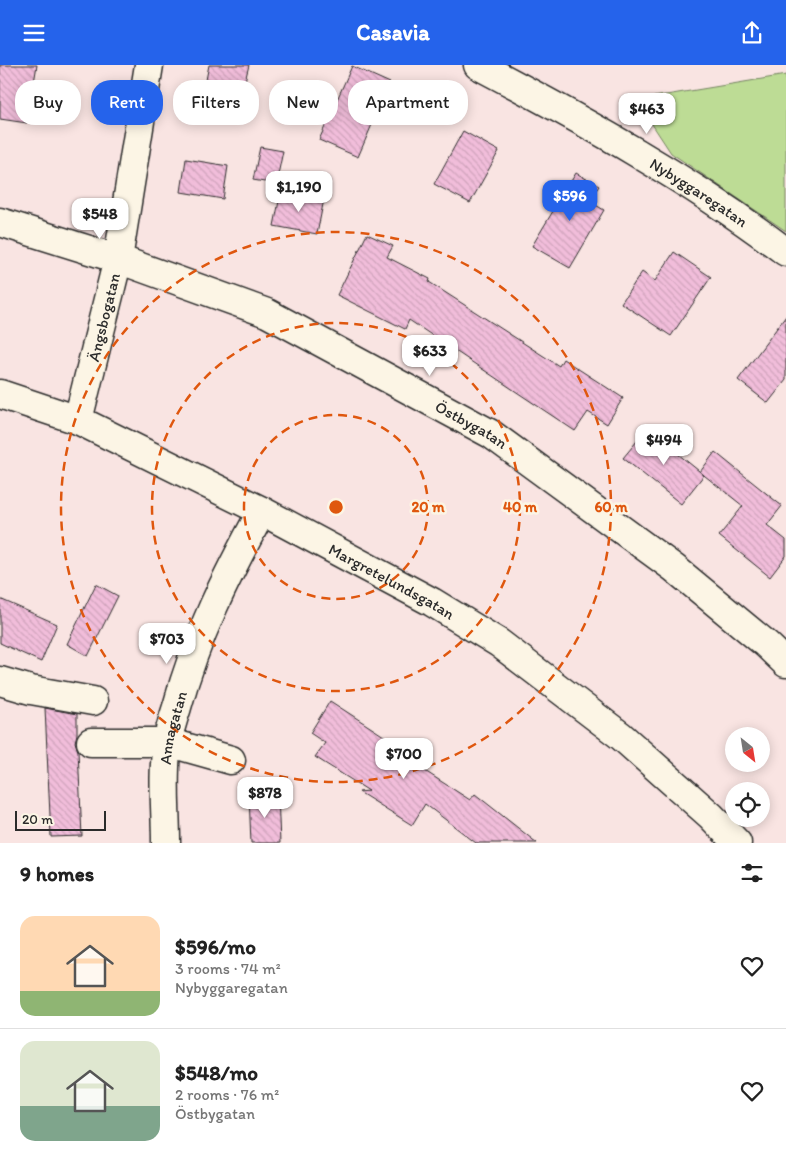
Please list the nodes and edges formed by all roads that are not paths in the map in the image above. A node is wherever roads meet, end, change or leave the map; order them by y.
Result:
1 (149, 65) edge
2 (478, 65) edge
3 (0, 222) edge
4 (786, 252) edge
5 (118, 259) junction
6 (0, 394) edge
7 (78, 420) junction
8 (262, 511) junction
9 (786, 663) edge
10 (0, 681) edge
11 (93, 701) dead end
12 (91, 742) dead end
13 (167, 742) junction
14 (231, 760) dead end
15 (166, 843) edge
16 (737, 843) edge

1 - 5 street, Ängsbogatan
2 - 4 street, Nybyggaregatan
3 - 5 street, Östbygatan
5 - 7 street, Ängsbogatan
5 - 9 street, Östbygatan
6 - 7 street, Margretelundsgatan
7 - 8 street, Margretelundsgatan
8 - 13 street, Annagatan
8 - 16 street, Margretelundsgatan
10 - 11 street
12 - 13 street
13 - 14 street
13 - 15 street, Annagatan

